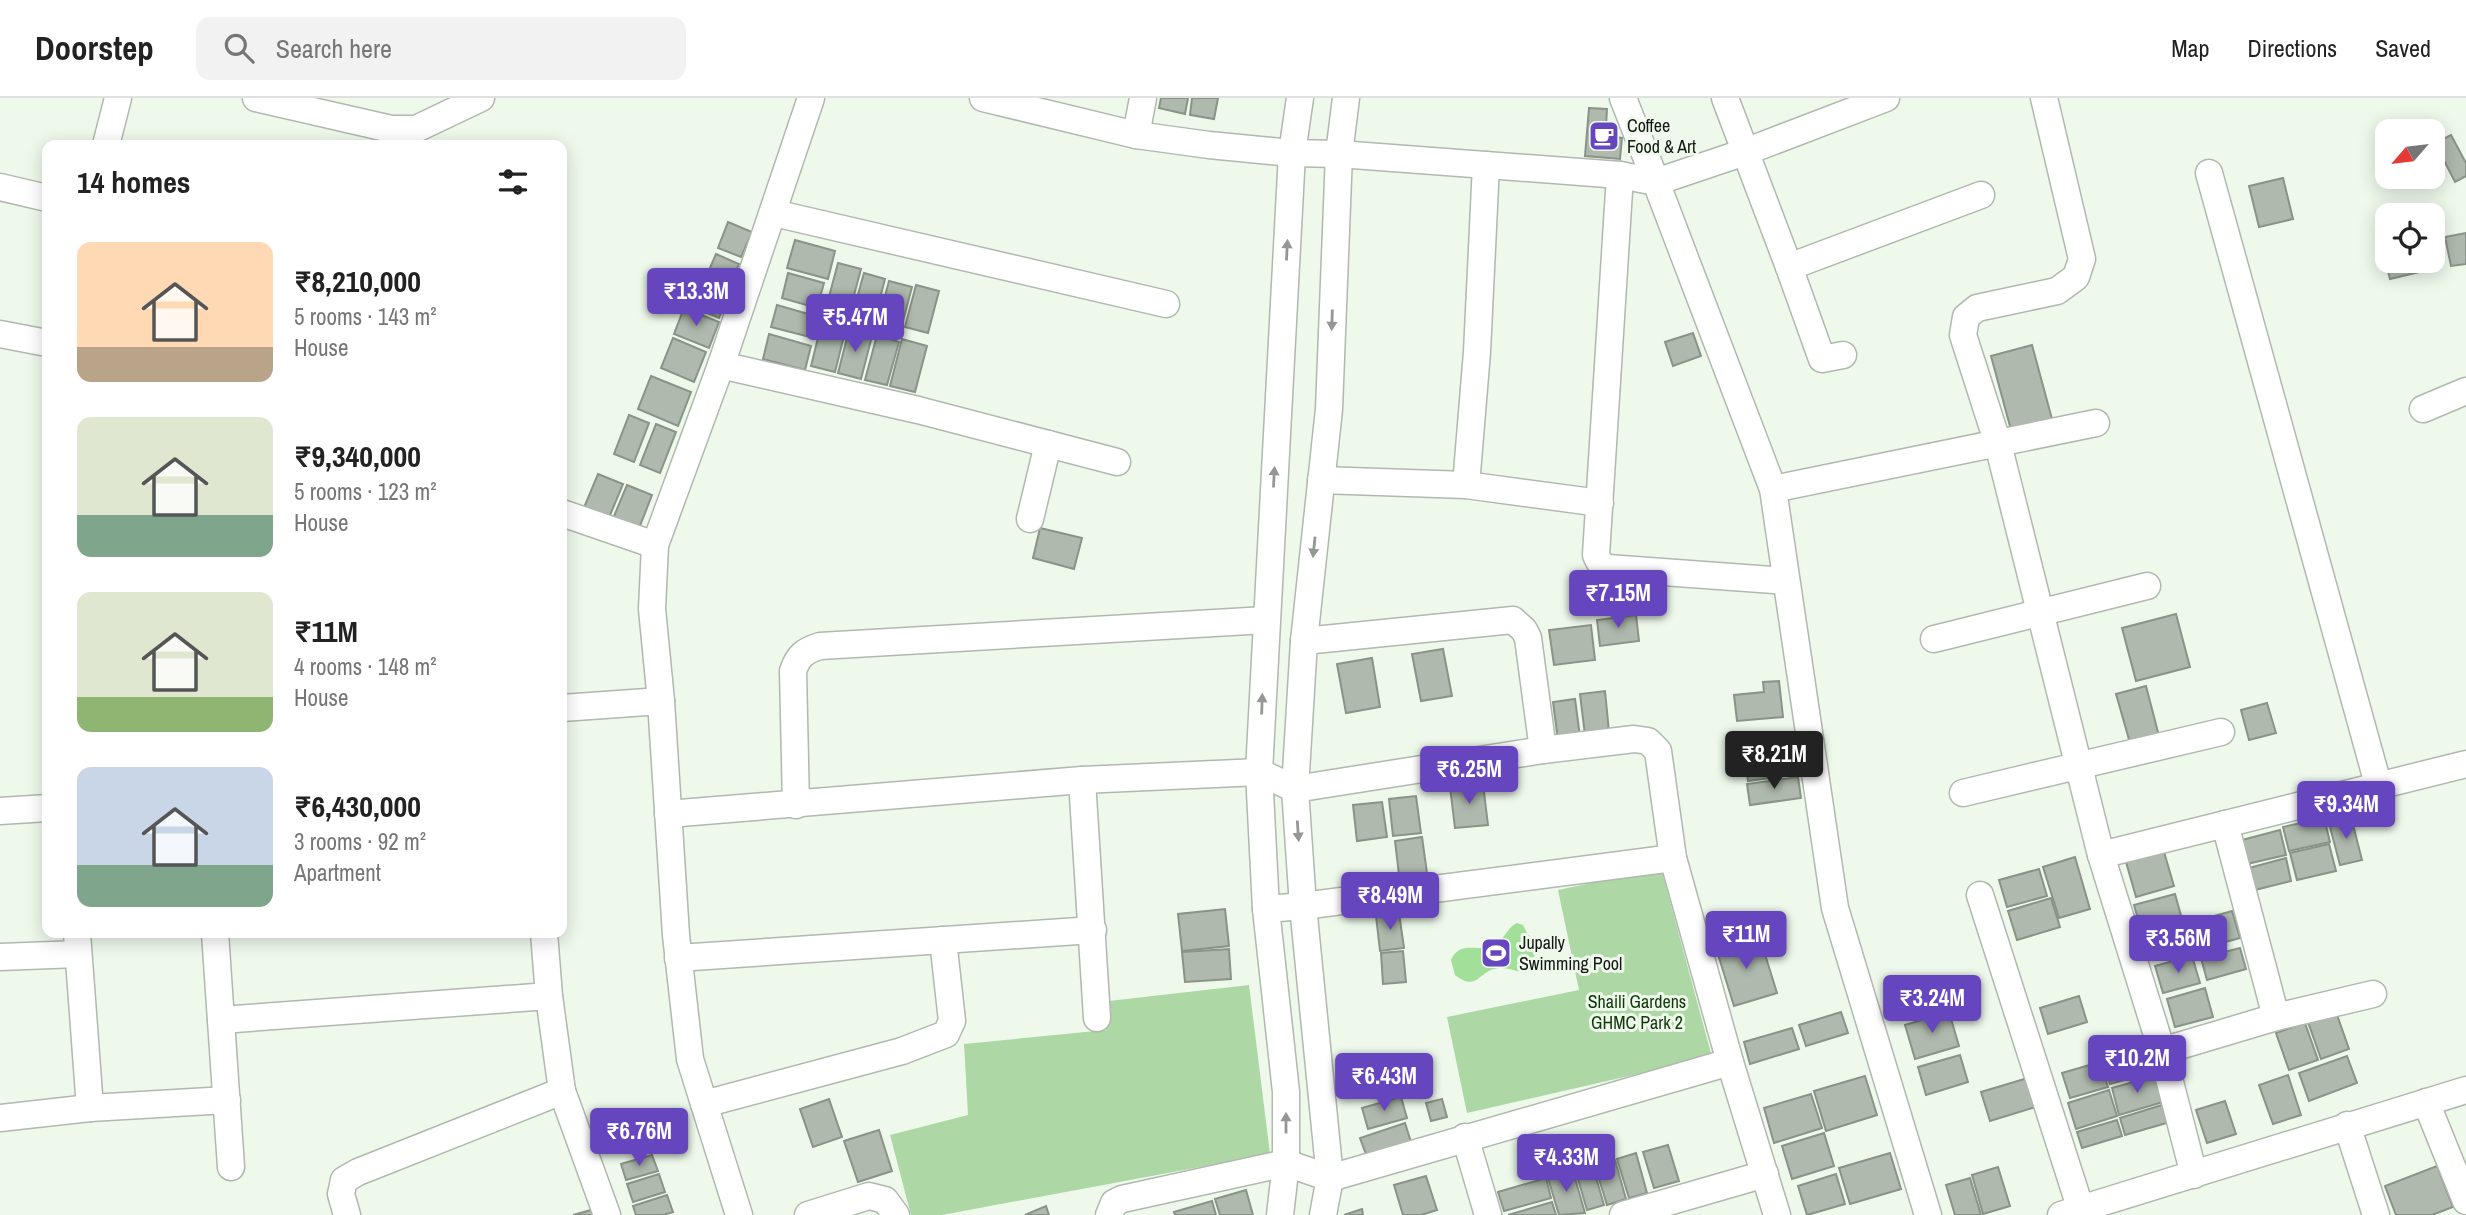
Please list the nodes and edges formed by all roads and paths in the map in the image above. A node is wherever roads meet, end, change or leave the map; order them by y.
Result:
1 (118, 98) edge
2 (256, 98) edge
3 (481, 98) edge
4 (811, 98) edge
5 (1143, 98) edge
6 (1300, 98) edge
7 (1346, 98) edge
8 (1623, 98) edge
9 (1725, 98) edge
10 (1886, 98) edge
11 (2044, 98) edge
12 (989, 99) edge
13 (1136, 135) junction
14 (107, 140) edge
15 (1745, 152) junction
16 (1292, 153) junction
17 (1339, 154) junction
18 (1486, 165) junction
19 (2209, 173) dead end
20 (1620, 175) junction
21 (1657, 182) junction
22 (0, 187) edge
23 (1981, 195) dead end
24 (42, 197) edge
25 (774, 213) junction
26 (1789, 267) junction
27 (1166, 304) dead end
28 (0, 334) edge
29 (42, 342) edge
30 (1843, 355) dead end
31 (722, 365) junction
32 (2466, 391) edge
33 (2423, 408) dead end
34 (2096, 423) dead end
35 (1048, 444) junction
36 (1998, 444) junction
37 (1117, 462) dead end
38 (1321, 480) junction
39 (1466, 485) junction
40 (1773, 489) junction
41 (1600, 503) junction
42 (567, 515) edge
43 (1030, 519) dead end
44 (655, 545) junction
45 (1786, 581) junction
46 (2147, 586) dead end
47 (2041, 614) junction
48 (1266, 620) junction
49 (1934, 639) dead end
50 (1304, 641) junction
51 (661, 701) junction
52 (567, 708) edge
53 (2221, 732) dead end
54 (1543, 750) junction
55 (2466, 764) edge
56 (2078, 765) junction
57 (1259, 772) junction
58 (1082, 780) junction
59 (2378, 784) junction
60 (1295, 789) junction
61 (1963, 793) dead end
62 (796, 805) junction
63 (42, 808) edge
64 (0, 811) edge
65 (668, 814) junction
66 (2225, 824) junction
67 (2101, 855) junction
68 (1673, 858) junction
69 (1980, 895) dead end
70 (1303, 906) junction
71 (1266, 909) junction
72 (1093, 930) junction
73 (215, 938) edge
74 (544, 938) edge
75 (943, 940) junction
76 (78, 943) edge
77 (0, 957) edge
78 (678, 958) junction
79 (2373, 994) dead end
80 (549, 996) junction
81 (2276, 1017) junction
82 (1097, 1018) dead end
83 (221, 1020) junction
84 (2162, 1051) junction
85 (1730, 1062) junction
86 (2466, 1090) edge
87 (562, 1091) junction
88 (227, 1100) junction
89 (2426, 1102) junction
90 (704, 1104) junction
91 (90, 1108) junction
92 (0, 1118) edge
93 (2347, 1125) junction
94 (1465, 1137) junction
95 (1286, 1163) junction
96 (231, 1167) dead end
97 (1765, 1174) junction
98 (2194, 1175) junction
99 (1330, 1178) junction
100 (2466, 1201) edge
101 (2071, 1212) edge
102 (347, 1215) edge
103 (607, 1215) edge
104 (739, 1215) edge
105 (808, 1215) edge
106 (896, 1215) edge
107 (1109, 1215) edge
108 (1280, 1215) edge
109 (1323, 1215) edge
110 (1488, 1215) edge
111 (1623, 1215) edge
112 (1777, 1215) edge
113 (1928, 1215) edge
114 (2376, 1215) edge

1 - 14 street
2 - 3 street
4 - 25 street
5 - 13 street
6 - 16 street
7 - 17 street
8 - 21 street
9 - 15 street
10 - 15 street
11 - 36 street
12 - 13 street
13 - 16 street
15 - 21 street
15 - 26 street
16 - 17 street
48 -> 16 street
17 - 18 street
17 -> 38 street
18 - 20 street
18 - 39 street
19 - 59 street
20 - 21 street
20 - 41 street
21 - 40 street
22 - 24 street
23 - 26 street
25 - 27 street
25 - 31 street
26 - 30 street
28 - 29 street
31 - 35 street
31 - 44 street
32 - 33 street
34 - 36 street
35 - 37 street
35 - 43 street
36 - 40 street
36 - 47 street
38 - 39 street
38 -> 50 street
39 - 41 street
40 - 45 street
41 - 45 street
42 - 44 street
44 - 51 street
45 - 113 street
46 - 47 street
47 - 49 street
47 - 56 street
57 -> 48 street
48 - 62 street
50 - 54 street
50 - 60 street
51 - 52 street
51 - 65 street
53 - 56 street
54 - 60 street
54 - 68 street
55 - 59 street
56 - 61 street
56 - 67 street
57 - 58 street
57 - 60 street
57 - 71 street
58 - 62 street
58 - 72 street
59 - 66 street
60 -> 70 street
62 - 65 street
63 - 64 street
65 - 78 street
66 - 67 street
66 - 81 street
67 - 84 street
68 - 70 street
68 - 85 street
69 - 101 street
70 - 71 street
70 - 99 street
95 -> 71 street
72 - 75 street
72 - 82 street
73 - 83 street
74 - 80 street
75 - 78 street
75 - 90 street
76 - 77 street
76 - 91 street
78 - 90 street
79 - 81 street
80 - 83 street
80 - 87 street
81 - 84 street
83 - 88 street
84 - 98 street
85 - 94 street
85 - 97 street
86 - 89 street
87 - 102 street
87 - 103 street
88 - 91 street
88 - 96 street
89 - 93 street
89 - 100 street
90 - 104 street
91 - 92 street
93 - 98 street
93 - 114 street
94 - 99 street
94 - 110 street
95 - 99 street
95 - 107 street
95 - 108 street
97 - 111 street
97 - 112 street
98 - 101 street
99 - 109 street
105 - 106 street

